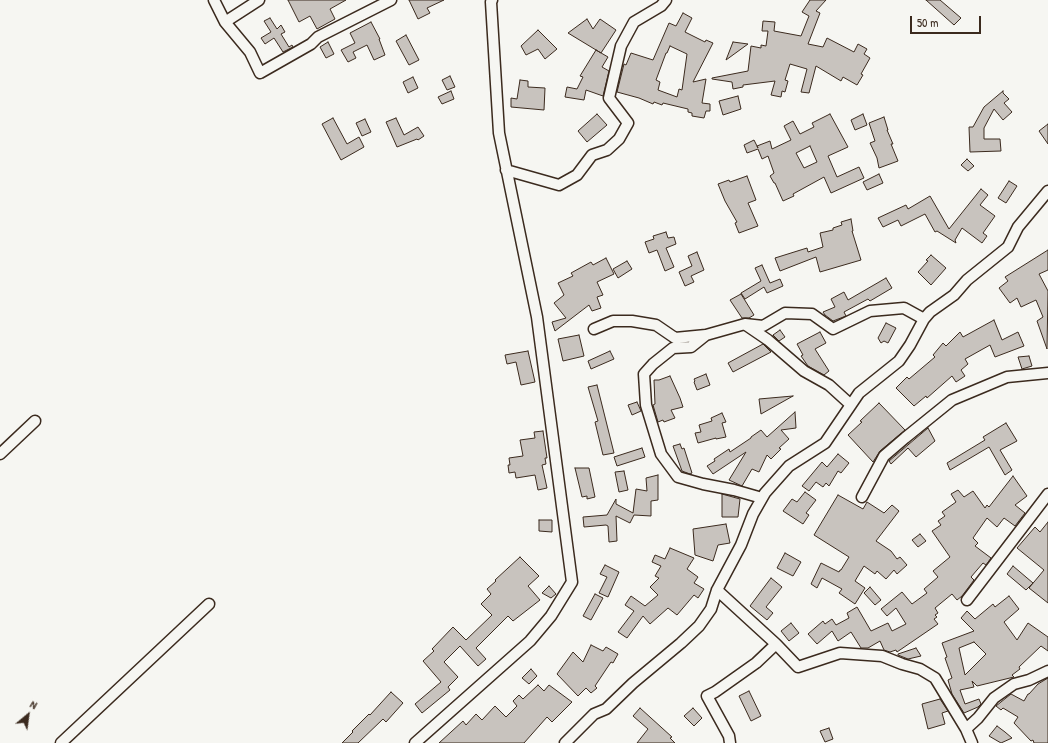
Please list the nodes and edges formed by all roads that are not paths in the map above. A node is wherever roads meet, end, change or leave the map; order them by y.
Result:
1 (214, 0) edge
2 (259, 0) edge
3 (391, 0) edge
4 (492, 0) edge
5 (666, 0) edge
6 (225, 22) junction
7 (506, 170) junction
8 (1048, 191) edge
9 (924, 319) junction
10 (745, 324) junction
11 (594, 329) dead end
12 (706, 335) junction
13 (1048, 373) edge
14 (851, 405) junction
15 (35, 421) dead end
16 (0, 454) edge
17 (1048, 494) edge
18 (862, 497) dead end
19 (762, 498) junction
20 (717, 590) junction
21 (967, 600) dead end
22 (209, 604) dead end
23 (776, 644) junction
24 (1048, 671) edge
25 (966, 730) junction
26 (61, 743) edge
27 (415, 743) edge
28 (565, 743) edge
29 (730, 743) edge
30 (972, 743) edge

1 - 6 street
2 - 6 street
3 - 6 street
4 - 7 street
5 - 7 street
7 - 27 street
8 - 9 street
9 - 10 street
9 - 14 street
10 - 12 street
10 - 14 street
11 - 12 street
12 - 19 street
13 - 18 street
14 - 19 street
15 - 16 street
17 - 21 street
19 - 20 street
20 - 23 street
20 - 28 street
22 - 26 street
23 - 25 street
23 - 29 street
24 - 25 street
25 - 30 street

